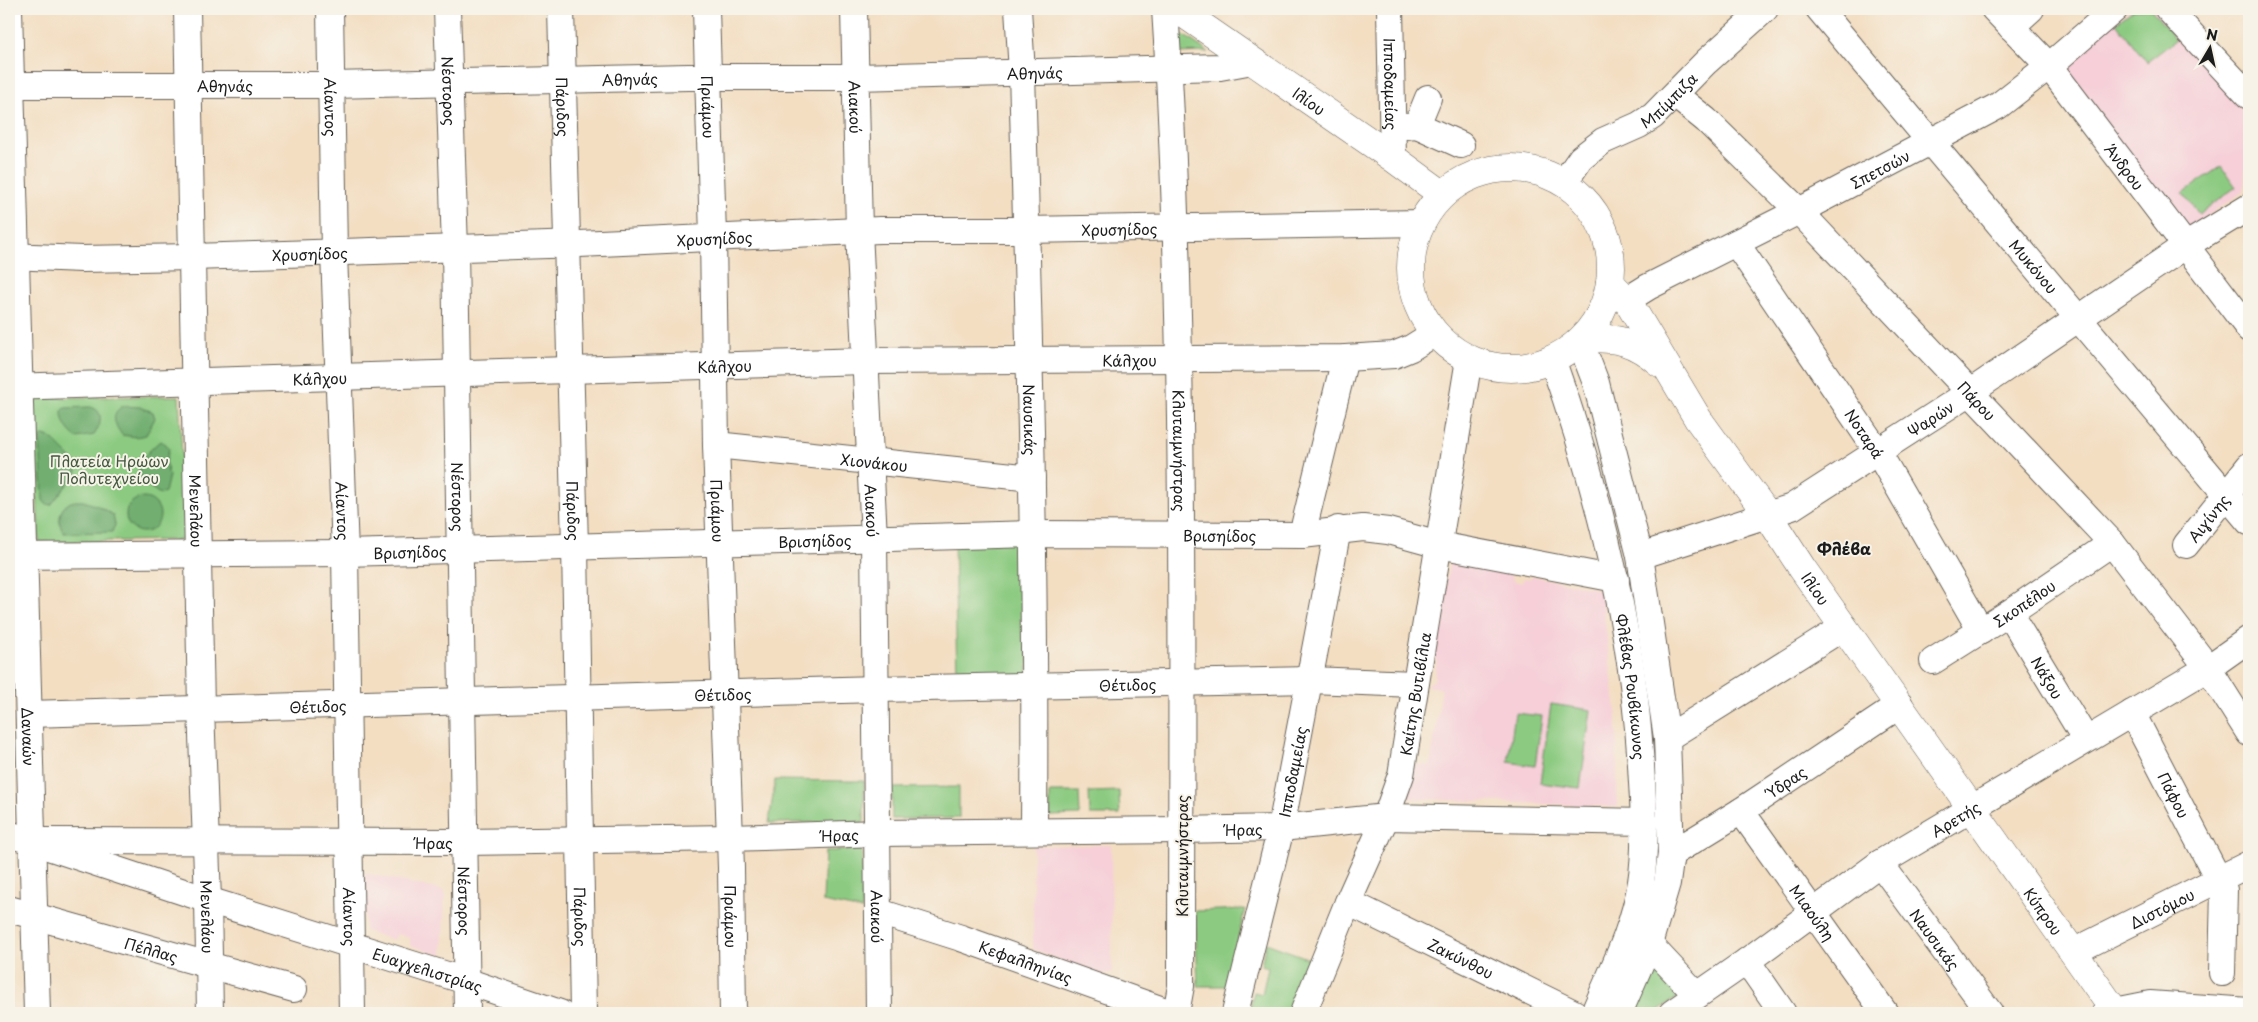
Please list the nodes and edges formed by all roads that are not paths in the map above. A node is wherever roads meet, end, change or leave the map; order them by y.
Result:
1 (9, 9) edge
2 (187, 9) edge
3 (330, 9) edge
4 (446, 9) edge
5 (561, 9) edge
6 (706, 9) edge
7 (854, 9) edge
8 (1018, 9) edge
9 (1165, 9) edge
10 (1177, 9) edge
11 (1390, 9) edge
12 (1765, 9) edge
13 (1819, 9) edge
14 (2031, 9) edge
15 (2115, 9) edge
16 (2168, 9) edge
17 (2002, 18) edge
18 (1252, 61) junction
19 (2048, 66) junction
20 (1169, 68) junction
21 (1022, 72) junction
22 (709, 77) junction
23 (857, 77) junction
24 (563, 81) junction
25 (450, 83) junction
26 (190, 84) junction
27 (332, 85) junction
28 (10, 86) edge
29 (1676, 95) junction
30 (2249, 96) edge
31 (1428, 98) dead end
32 (1405, 126) junction
33 (1930, 141) junction
34 (1461, 145) dead end
35 (1393, 158) junction
36 (1565, 181) junction
37 (1442, 194) junction
38 (2249, 207) edge
39 (1799, 211) junction
40 (1422, 222) junction
41 (1174, 228) junction
42 (1026, 230) junction
43 (859, 231) junction
44 (713, 236) junction
45 (1736, 243) junction
46 (568, 244) junction
47 (2185, 246) junction
48 (456, 249) junction
49 (334, 253) junction
50 (12, 256) edge
51 (193, 257) junction
52 (1618, 292) junction
53 (2078, 317) junction
54 (2249, 329) edge
55 (1435, 333) junction
56 (1582, 339) junction
57 (1345, 358) junction
58 (1469, 358) junction
59 (1552, 359) junction
60 (1029, 360) junction
61 (1179, 360) junction
62 (865, 361) junction
63 (716, 364) junction
64 (1665, 367) junction
65 (570, 369) junction
66 (457, 373) junction
67 (340, 377) junction
68 (195, 381) junction
69 (14, 387) edge
70 (1969, 393) junction
71 (716, 445) junction
72 (1878, 452) junction
73 (870, 462) junction
74 (2249, 466) edge
75 (1032, 478) junction
76 (2226, 496) junction
77 (1766, 514) junction
78 (2249, 522) edge
79 (1338, 529) junction
80 (1182, 533) junction
81 (1032, 534) junction
82 (1302, 535) junction
83 (874, 538) junction
84 (720, 542) junction
85 (2112, 543) junction
86 (1439, 545) junction
87 (575, 546) junction
88 (2186, 546) dead end
89 (460, 549) junction
90 (345, 553) junction
91 (198, 555) junction
92 (17, 556) edge
93 (1640, 556) junction
94 (1616, 579) junction
95 (2009, 613) junction
96 (1844, 627) junction
97 (1981, 631) junction
98 (2249, 639) edge
99 (1933, 662) dead end
100 (2208, 668) junction
101 (1310, 680) junction
102 (1180, 683) junction
103 (1415, 684) junction
104 (1036, 687) junction
105 (876, 689) junction
106 (723, 694) junction
107 (576, 699) junction
108 (461, 700) junction
109 (346, 704) junction
110 (1900, 706) junction
111 (201, 708) junction
112 (29, 714) junction
113 (2132, 714) junction
114 (2249, 733) edge
115 (1667, 738) junction
116 (2086, 740) junction
117 (1971, 807) junction
118 (1741, 811) junction
119 (1386, 817) junction
120 (1645, 822) junction
121 (1281, 828) junction
122 (1180, 830) junction
123 (1034, 831) junction
124 (878, 832) junction
125 (21, 838) edge
126 (730, 838) junction
127 (580, 840) junction
128 (206, 842) junction
129 (349, 842) junction
130 (464, 842) junction
131 (1672, 854) junction
132 (1880, 863) junction
133 (2249, 864) edge
134 (2218, 877) junction
135 (208, 900) junction
136 (1348, 902) junction
137 (9, 908) edge
138 (879, 912) junction
139 (1812, 913) junction
140 (34, 914) junction
141 (1649, 944) junction
142 (351, 945) junction
143 (2073, 952) junction
144 (1747, 961) junction
145 (209, 965) junction
146 (2222, 973) dead end
147 (466, 981) junction
148 (294, 989) dead end
149 (1697, 995) junction
150 (2249, 1011) edge
151 (2112, 1012) edge
152 (37, 1013) edge
153 (210, 1013) edge
154 (352, 1013) edge
155 (467, 1013) edge
156 (560, 1013) edge
157 (583, 1013) edge
158 (733, 1013) edge
159 (879, 1013) edge
160 (1171, 1013) edge
161 (1176, 1013) edge
162 (1235, 1013) edge
163 (1303, 1013) edge
164 (1574, 1013) edge
165 (1594, 1013) edge
166 (1619, 1013) edge
167 (1672, 1013) edge
168 (1783, 1013) edge
169 (1885, 1013) edge
170 (1990, 1013) edge

1 - 28 street, Δαναών
2 - 26 street, Μενελάου
3 - 27 street, Αίαντος
4 - 25 street, Νέστορος
5 - 24 street, Πάριδος
6 - 22 street, Πριάμου
7 - 23 street, Αιακού
8 - 21 street, Ναυσικάς
9 - 20 street, Κλυταιμνήστρας
10 - 18 main road, Ιλίου
11 - 32 street, Ιπποδαμείας
12 - 29 street, Μπίμπιζα
13 - 33 street, Μυκόνου
14 - 17 street
15 - 19 street, Σπετσών
16 - 30 street
17 - 19 street, Άνδρου
18 - 20 street, Αθηνάς
18 - 35 main road, Ιλίου
19 - 33 street, Σπετσών
19 - 47 street, Άνδρου
20 - 21 street, Αθηνάς
20 - 41 street, Κλυταιμνήστρας
21 - 23 street, Αθηνάς
21 - 42 street, Ναυσικάς
22 - 23 street, Αθηνάς
22 - 24 street, Αθηνάς
22 - 44 street, Πριάμου
23 - 43 street, Αιακού
24 - 25 street, Αθηνάς
24 - 46 street, Πάριδος
25 - 27 street, Αθηνάς
25 - 48 street, Νέστορος
26 - 27 street, Αθηνάς
26 - 28 street, Αθηνάς
26 - 51 street, Μενελάου
27 - 49 street, Αίαντος
28 - 50 street, Δαναών
29 - 36 street, Μπίμπιζα
29 - 39 street, Πάρου
31 - 32 street
32 - 34 street
32 - 35 street, Ιπποδαμείας
33 - 39 street, Σπετσών
33 - 53 street, Μυκόνου
35 - 37 main road, Ιλίου
36 - 37 main road
36 - 52 main road
37 - 40 main road
38 - 47 street, Ψαρών
39 - 45 street, Σπετσών
39 - 70 street, Πάρου
40 - 41 street, Χρυσηίδος
40 - 55 main road
41 - 42 street, Χρυσηίδος
41 - 61 street, Κλυταιμνήστρας
42 - 43 street, Χρυσηίδος
42 - 60 street, Ναυσικάς
43 - 44 street, Χρυσηίδος
43 - 62 street, Αιακού
44 - 46 street, Χρυσηίδος
44 - 63 street, Πριάμου
45 - 52 street, Σπετσών
45 - 72 street, Νοταρά
46 - 48 street, Χρυσηίδος
46 - 65 street, Πάριδος
47 - 53 street, Ψαρών
47 - 54 street, Άνδρου
48 - 49 street, Χρυσηίδος
48 - 66 street, Νέστορος
49 - 51 street, Χρυσηίδος
49 - 67 street, Αίαντος
50 - 51 street, Χρυσηίδος
50 - 69 street, Δαναών
51 - 68 street, Μενελάου
52 - 56 main road
52 - 64 main road, Ιλίου
53 - 70 street, Ψαρών
53 - 76 street, Μυκόνου
55 - 57 street, Κάλχου
55 - 58 main road
56 - 59 main road
56 - 64 main road, Ιλίου
56 - 93 street, Φλέβας Ρουβίκωνος
57 - 61 street, Κάλχου
57 - 82 street
58 - 59 main road
58 - 86 street, Καίτης Βυτιβίλια
59 - 94 street, Φλέβας Ρουβίκωνος
60 - 61 street, Κάλχου
60 - 62 street, Κάλχου
60 - 75 street, Ναυσικάς
61 - 80 street, Κλυταιμνήστρας
62 - 63 street, Κάλχου
62 - 73 street, Αιακού
63 - 65 street, Κάλχου
63 - 71 street, Πριάμου
64 - 77 main road, Ιλίου
65 - 66 street, Κάλχου
65 - 87 street, Πάριδος
66 - 67 street, Κάλχου
66 - 89 street, Νέστορος
67 - 68 street, Κάλχου
67 - 90 street, Αίαντος
68 - 69 street, Κάλχου
68 - 91 street, Μενελάου
69 - 92 street, Δαναών
70 - 72 street, Ψαρών
70 - 85 street, Πάρου
71 - 73 street, Χιονάκου
71 - 84 street, Πριάμου
72 - 77 street, Ψαρών
72 - 97 street, Νοταρά
73 - 75 street, Χιονάκου
73 - 83 street, Αιακού
74 - 76 street, Αιγίνης
75 - 81 street, Ναυσικάς
76 - 78 street, Μυκόνου
76 - 88 street, Αιγίνης
77 - 93 street, Ψαρών
77 - 96 main road, Ιλίου
79 - 82 street, Βρισηίδος
79 - 86 street, Βρισηίδος
79 - 101 street, Ιπποδαμείας
80 - 81 street, Βρισηίδος
80 - 82 street, Βρισηίδος
80 - 102 street, Κλυταιμνήστρας
81 - 83 street, Βρισηίδος
81 - 104 street, Ναυσικάς
83 - 84 street, Βρισηίδος
83 - 105 street, Αιακού
84 - 87 street, Βρισηίδος
84 - 106 street, Πριάμου
85 - 95 street, Σκοπέλου
85 - 100 street, Πάρου
86 - 94 street, Βρισηίδος
86 - 103 street, Καίτης Βυτιβίλια
87 - 89 street, Βρισηίδος
87 - 107 street, Πάριδος
89 - 90 street, Βρισηίδος
89 - 108 street, Νέστορος
90 - 91 street, Βρισηίδος
90 - 109 street, Αίαντος
91 - 92 street, Βρισηίδος
91 - 111 street, Μενελάου
92 - 112 street, Δαναών
93 - 115 street, Φλέβας Ρουβίκωνος
94 - 120 street, Φλέβας Ρουβίκωνος
95 - 97 street, Σκοπέλου
95 - 116 street, Νάξου
96 - 110 main road, Ιλίου
96 - 115 street
97 - 99 street, Σκοπέλου
98 - 100 street, Αρετής
100 - 113 street, Αρετής
100 - 114 street, Πάρου
101 - 102 street, Θέτιδος
101 - 103 street, Θέτιδος
101 - 121 street, Ιπποδαμείας
102 - 104 street, Θέτιδος
102 - 122 street, Κλυταιμνήστρας
103 - 119 street, Καίτης Βυτιβίλια
104 - 105 street, Θέτιδος
104 - 123 street, Ναυσικάς
105 - 106 street, Θέτιδος
105 - 124 street, Αιακού
106 - 107 street, Θέτιδος
106 - 126 street, Πριάμου
107 - 108 street, Θέτιδος
107 - 127 street, Πάριδος
108 - 109 street, Θέτιδος
108 - 130 street, Νέστορος
109 - 111 street, Θέτιδος
109 - 129 street, Αίαντος
110 - 117 main road, Ιλίου
110 - 118 street, Ύδρας
111 - 112 street, Θέτιδος
111 - 128 street, Μενελάου
112 - 125 street, Δαναών
113 - 116 street, Αρετής
113 - 134 street, Πάφου
115 - 131 street, Φλέβας Ρουβίκωνος
116 - 117 street, Αρετής
117 - 132 street, Αρετής
117 - 143 main road, Κύπρου
118 - 131 street, Ύδρας
118 - 139 street, Μιαούλη
119 - 120 street, Ήρας
119 - 121 street, Ήρας
119 - 136 street, Καίτης Βυτιβίλια
120 - 165 street, Φλέβας Ρουβίκωνος
121 - 122 street, Ήρας
121 - 162 street, Ιπποδαμείας
122 - 123 street, Ήρας
122 - 161 street, Κλυταιμνήστρας
123 - 124 street, Ήρας
124 - 126 street, Ήρας
124 - 138 street, Αιακού
125 - 128 street, Ήρας
125 - 135 street, Ευαγγελιστρίας
125 - 140 street, Δαναών
126 - 127 street, Ήρας
126 - 158 street, Πριάμου
127 - 130 street, Ήρας
127 - 157 street, Πάριδος
128 - 129 street, Ήρας
128 - 135 street, Μενελάου
129 - 130 street, Ήρας
129 - 142 street, Αίαντος
130 - 147 street, Νέστορος
131 - 141 street, Φλέβας Ρουβίκωνος
132 - 139 street, Αρετής
132 - 170 street, Ναυσικάς
133 - 134 street, Διστόμου
134 - 143 street, Διστόμου
134 - 146 street, Πάφου
135 - 142 street, Ευαγγελιστρίας
135 - 145 street, Μενελάου
136 - 163 street, Καίτης Βυτιβίλια
136 - 164 street, Ζακύνθου
137 - 140 street, Πέλλας
138 - 159 street, Αιακού
138 - 160 street, Κεφαλληνίας
139 - 144 street, Αρετής
139 - 169 street, Μιαούλη
140 - 145 street, Πέλλας
140 - 152 street, Δαναών
141 - 149 street
141 - 166 street, Φλέβας Ρουβίκωνος
142 - 147 street, Ευαγγελιστρίας
142 - 154 street, Αίαντος
143 - 151 main road, Κύπρου
144 - 149 street, Αρετής
144 - 168 street
145 - 148 street, Πέλλας
145 - 153 street, Μενελάου
147 - 155 street, Νέστορος
147 - 156 street, Ευαγγελιστρίας
149 - 167 street, Αρετής
150 - 151 street

